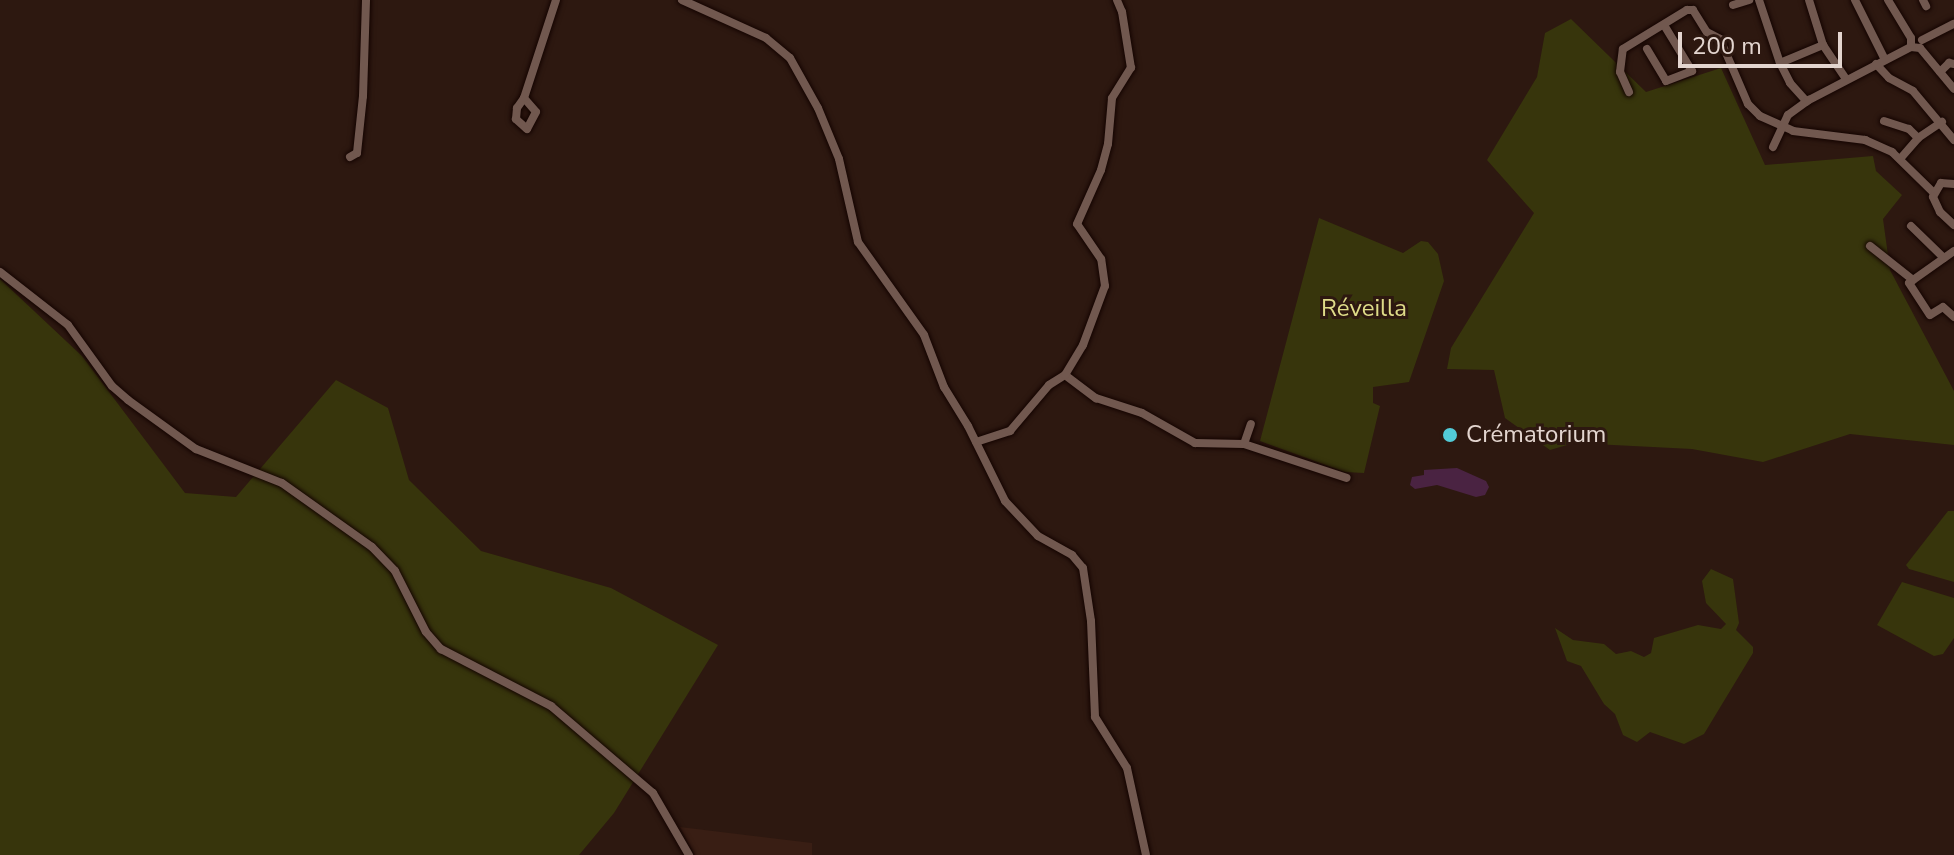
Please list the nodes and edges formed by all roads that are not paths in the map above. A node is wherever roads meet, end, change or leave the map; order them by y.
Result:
1 (366, 0) edge
2 (556, 0) edge
3 (682, 0) edge
4 (1117, 0) edge
5 (1749, 0) edge
6 (1759, 0) edge
7 (1809, 0) edge
8 (1855, 0) edge
9 (1888, 0) edge
10 (1733, 5) dead end
11 (1954, 24) edge
12 (1664, 25) junction
13 (1916, 43) junction
14 (1823, 45) junction
15 (1647, 49) dead end
16 (1880, 62) junction
17 (1780, 63) junction
18 (1954, 64) edge
19 (1940, 72) junction
20 (1846, 79) junction
21 (1954, 89) edge
22 (1629, 92) dead end
23 (524, 98) dead end
24 (1807, 102) junction
25 (1884, 121) dead end
26 (1942, 122) junction
27 (1781, 126) junction
28 (1918, 138) junction
29 (1954, 140) edge
30 (1773, 147) dead end
31 (350, 157) dead end
32 (1900, 159) junction
33 (1954, 184) edge
34 (1933, 192) junction
35 (1954, 225) edge
36 (1911, 226) dead end
37 (1870, 246) dead end
38 (1954, 251) edge
39 (1944, 258) junction
40 (0, 272) edge
41 (1911, 281) junction
42 (1954, 317) edge
43 (1065, 375) junction
44 (1251, 424) dead end
45 (976, 442) junction
46 (1244, 444) junction
47 (1347, 478) dead end
48 (689, 855) edge
49 (1146, 855) edge

1 - 31 street
2 - 23 street
3 - 45 street
4 - 43 street
5 - 10 street
6 - 17 street
7 - 14 street
8 - 16 street
9 - 13 street
11 - 13 street
12 - 15 street
12 - 22 street
12 - 27 street
13 - 16 street
13 - 19 street
14 - 17 street
14 - 20 street
16 - 20 street
16 - 26 street
17 - 24 street
18 - 19 street
19 - 21 street
20 - 24 street
24 - 27 street
25 - 28 street
26 - 28 street
26 - 29 street
27 - 30 street
27 - 32 street
28 - 32 street
32 - 34 street
33 - 34 street
34 - 35 street
36 - 39 street
37 - 41 street
38 - 39 street
39 - 41 street
40 - 48 street
41 - 42 street
43 - 45 street
43 - 46 street
44 - 46 street
45 - 49 street
46 - 47 street

